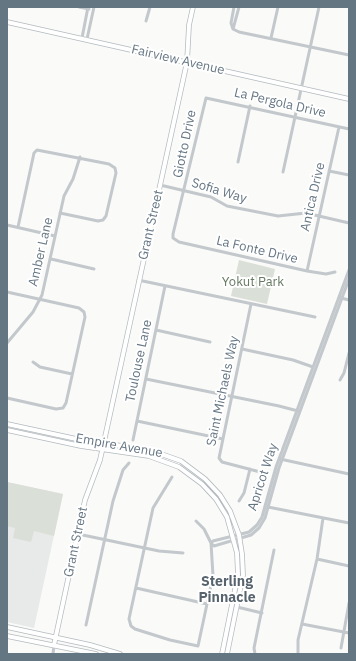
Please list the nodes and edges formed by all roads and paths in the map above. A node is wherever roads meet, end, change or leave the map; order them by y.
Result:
1 (79, 7) edge
2 (150, 7) edge
3 (193, 7) edge
4 (234, 7) edge
5 (240, 7) edge
6 (278, 7) edge
7 (319, 7) edge
8 (88, 8) edge
9 (93, 9) edge
10 (146, 21) dead end
11 (7, 22) edge
12 (233, 29) junction
13 (82, 38) junction
14 (271, 38) junction
15 (87, 39) junction
16 (310, 47) junction
17 (349, 55) edge
18 (187, 62) junction
19 (301, 88) junction
20 (206, 98) joint
21 (349, 99) edge
22 (250, 106) junction
23 (295, 117) junction
24 (340, 127) junction
25 (349, 129) edge
26 (80, 157) junction
27 (238, 162) dead end
28 (329, 171) junction
29 (282, 172) dead end
30 (349, 175) edge
31 (160, 185) junction
32 (185, 190) junction
33 (60, 213) junction
34 (319, 216) junction
35 (349, 223) edge
36 (7, 225) edge
37 (18, 228) junction
38 (55, 236) junction
39 (175, 240) joint
40 (51, 259) junction
41 (94, 269) dead end
42 (349, 270) edge
43 (307, 272) junction
44 (335, 272) dead end
45 (349, 279) edge
46 (138, 280) junction
47 (165, 286) junction
48 (7, 292) edge
49 (340, 298) junction
50 (40, 299) junction
51 (349, 300) edge
52 (251, 304) junction
53 (315, 317) dead end
54 (156, 330) junction
55 (210, 342) dead end
56 (7, 343) edge
57 (242, 349) junction
58 (349, 353) edge
59 (33, 362) dead end
60 (315, 367) junction
61 (72, 374) junction
62 (146, 379) junction
63 (340, 380) dead end
64 (232, 397) junction
65 (7, 398) edge
66 (298, 411) junction
67 (137, 421) junction
68 (7, 424) edge
69 (7, 430) edge
70 (223, 439) junction
71 (133, 440) dead end
72 (103, 442) junction
73 (102, 449) junction
74 (280, 459) junction
75 (129, 462) dead end
76 (250, 469) junction
77 (264, 473) dead end
78 (349, 474) edge
79 (172, 477) dead end
80 (239, 501) dead end
81 (268, 507) junction
82 (323, 518) junction
83 (196, 521) dead end
84 (349, 523) edge
85 (78, 534) junction
86 (239, 537) junction
87 (234, 538) junction
88 (104, 540) junction
89 (211, 544) junction
90 (145, 548) junction
91 (274, 550) dead end
92 (183, 553) dead end
93 (317, 560) junction
94 (349, 566) edge
95 (136, 588) junction
96 (349, 602) edge
97 (207, 604) junction
98 (237, 607) junction
99 (262, 613) junction
100 (302, 624) junction
101 (86, 625) dead end
102 (7, 627) edge
103 (343, 632) junction
104 (349, 633) edge
105 (7, 636) edge
106 (56, 637) junction
107 (54, 645) junction
108 (341, 648) dead end
109 (53, 654) edge
110 (96, 654) edge
111 (120, 654) edge
112 (222, 654) edge
113 (227, 654) edge
114 (255, 654) edge
115 (298, 654) edge

1 - 8 street
2 - 10 street
3 - 18 street, Grant Street
4 - 12 street
5 - 12 street
6 - 14 street
7 - 16 street
8 - 9 street
8 - 13 street
9 - 15 street
11 - 13 street, Fairview Avenue
12 - 14 street
13 - 15 street, Fairview Avenue
14 - 16 street
15 - 18 street, Fairview Avenue
16 - 17 street
16 - 19 street
18 - 19 street, Fairview Avenue
18 - 31 street, Grant Street
19 - 21 street, Fairview Avenue
19 - 23 street
20 - 22 street, La Pergola Drive
20 - 32 street, Giotto Drive
22 - 23 street, La Pergola Drive
22 - 27 street
23 - 24 street, La Pergola Drive
23 - 29 street
24 - 25 street, La Pergola Drive
24 - 28 street, Antica Drive
26 - 33 street, Amber Lane
26 - 33 street
26 - 37 street
28 - 30 street
28 - 34 street, Antica Drive
31 - 32 street, Sofia Way
31 - 46 street, Grant Street
32 - 34 street, Sofia Way
32 - 39 street, Giotto Drive
33 - 38 street, Amber Lane
34 - 35 street, Sofia Way
34 - 43 street, Antica Drive
36 - 37 street
37 - 38 street
38 - 40 street, Amber Lane
39 - 43 street, La Fonte Drive
40 - 41 street
40 - 50 street, Amber Lane
42 - 49 street, Apricot Way
43 - 44 street, La Fonte Drive
45 - 49 street, Apricot Way
46 - 47 street
46 - 72 street, Grant Street
47 - 52 street
47 - 54 street, Toulouse Lane
48 - 50 street
49 - 51 street
49 - 60 street, Apricot Way
50 - 56 street, Amber Lane
50 - 61 street
52 - 53 street
52 - 57 street, Saint Michaels Way
54 - 55 street
54 - 62 street, Toulouse Lane
57 - 60 street
57 - 64 street, Saint Michaels Way
58 - 63 street
59 - 61 street
60 - 66 street, Apricot Way
61 - 65 street
62 - 64 street
62 - 67 street, Toulouse Lane
64 - 66 street
64 - 70 street, Saint Michaels Way
66 - 74 street, Apricot Way
67 - 70 street
67 - 71 street, Toulouse Lane
68 - 72 street, Empire Avenue
69 - 73 street, Empire Avenue
70 - 76 street, Saint Michaels Way
72 - 73 street, Grant Street
72 - 86 street, Empire Avenue
73 - 85 street, Grant Street
73 - 87 street, Empire Avenue
74 - 78 street
74 - 81 street, Apricot Way
75 - 88 street
76 - 77 street, Saint Michaels Way
76 - 80 street
79 - 90 street
81 - 82 street
81 - 86 street, Apricot Way
82 - 84 street
82 - 93 street
83 - 89 street
85 - 88 street
85 - 106 street, Grant Street
86 - 87 street, Apricot Way
86 - 98 street, Empire Avenue
87 - 89 street, Apricot Way
87 - 112 street, Empire Avenue
88 - 90 street
88 - 101 street
89 - 97 street
90 - 92 street
90 - 95 street
91 - 99 street
93 - 94 street
93 - 100 street
95 - 97 street
95 - 97 street
96 - 103 street
98 - 99 street
98 - 113 street, Empire Avenue
99 - 114 street
100 - 103 street
100 - 115 street
102 - 106 street
103 - 104 street
103 - 108 street
105 - 107 street
106 - 107 street, Grant Street
106 - 111 street
107 - 109 street
107 - 110 street

